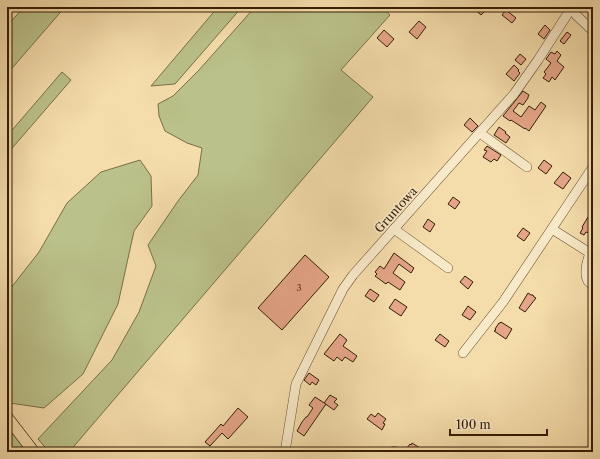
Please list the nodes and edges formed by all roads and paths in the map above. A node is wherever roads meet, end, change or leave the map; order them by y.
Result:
1 (572, 7) edge
2 (593, 31) edge
3 (480, 133) junction
4 (527, 167) dead end
5 (593, 167) edge
6 (552, 229) junction
7 (394, 230) junction
8 (592, 250) edge
9 (448, 268) dead end
10 (593, 286) edge
11 (463, 353) dead end
12 (7, 417) edge
13 (34, 452) edge
14 (285, 452) edge

1 - 2 street
1 - 3 street, Gruntowa
3 - 4 street
3 - 7 street, Gruntowa
5 - 6 street
6 - 8 street
6 - 11 street
7 - 9 street
7 - 14 street, Gruntowa
8 - 10 street
12 - 13 main road

